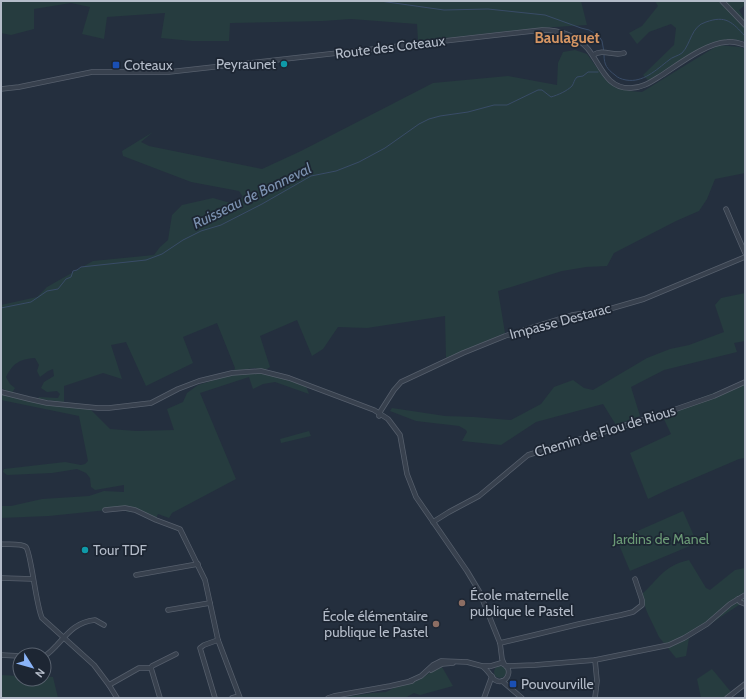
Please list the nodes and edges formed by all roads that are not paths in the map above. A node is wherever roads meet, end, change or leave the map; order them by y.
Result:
1 (722, 1) edge
2 (745, 25) edge
3 (745, 45) edge
4 (624, 53) dead end
5 (593, 55) junction
6 (1, 89) edge
7 (726, 209) dead end
8 (745, 253) edge
9 (745, 257) edge
10 (745, 382) edge
11 (1, 392) edge
12 (380, 415) junction
13 (104, 510) dead end
14 (433, 522) junction
15 (1, 544) edge
16 (198, 564) junction
17 (136, 575) dead end
18 (1, 578) edge
19 (33, 579) junction
20 (635, 579) dead end
21 (745, 595) edge
22 (738, 599) junction
23 (210, 603) junction
24 (745, 604) edge
25 (168, 610) dead end
26 (104, 625) dead end
27 (63, 638) junction
28 (218, 640) junction
29 (500, 643) junction
30 (500, 650) junction
31 (52, 651) edge
32 (176, 654) dead end
33 (1, 655) edge
34 (12, 656) edge
35 (595, 660) junction
36 (495, 665) junction
37 (505, 665) junction
38 (482, 666) junction
39 (518, 666) junction
40 (151, 668) junction
41 (492, 675) junction
42 (508, 675) junction
43 (500, 681) junction
44 (745, 684) edge
45 (109, 685) junction
46 (487, 688) junction
47 (514, 691) junction
48 (240, 697) edge
49 (337, 697) edge
50 (117, 698) edge
51 (160, 698) edge
52 (215, 698) edge
53 (232, 698) edge
54 (328, 698) edge
55 (484, 698) edge
56 (522, 698) edge
57 (595, 698) edge
58 (727, 698) edge

1 - 2 street
3 - 5 street, Route des Coteaux
4 - 5 street
5 - 6 street, Route des Coteaux
7 - 8 street
9 - 12 street, Impasse Destarac
10 - 14 street, Chemin de Flou de Rious
11 - 12 street
12 - 14 street
13 - 16 street
14 - 29 street
15 - 19 street
16 - 17 street
16 - 23 street
18 - 19 street
19 - 27 street
20 - 29 street
21 - 22 street
22 - 24 street
22 - 35 street
23 - 25 street
23 - 28 street
26 - 27 street
27 - 31 street
27 - 45 street
28 - 48 street
28 - 52 street
29 - 30 street
30 - 36 street
30 - 37 street
32 - 40 street
33 - 34 street
35 - 39 street
35 - 57 street
36 - 37 street
36 - 38 street
36 - 41 street
37 - 39 street
37 - 42 street
38 - 41 street
38 - 49 street
39 - 42 street
40 - 45 street
40 - 51 street
41 - 43 street
41 - 46 street
42 - 43 street
42 - 47 street
43 - 46 street
43 - 47 street
44 - 58 street
45 - 50 street
46 - 55 street
47 - 56 street
48 - 53 street
49 - 54 street

